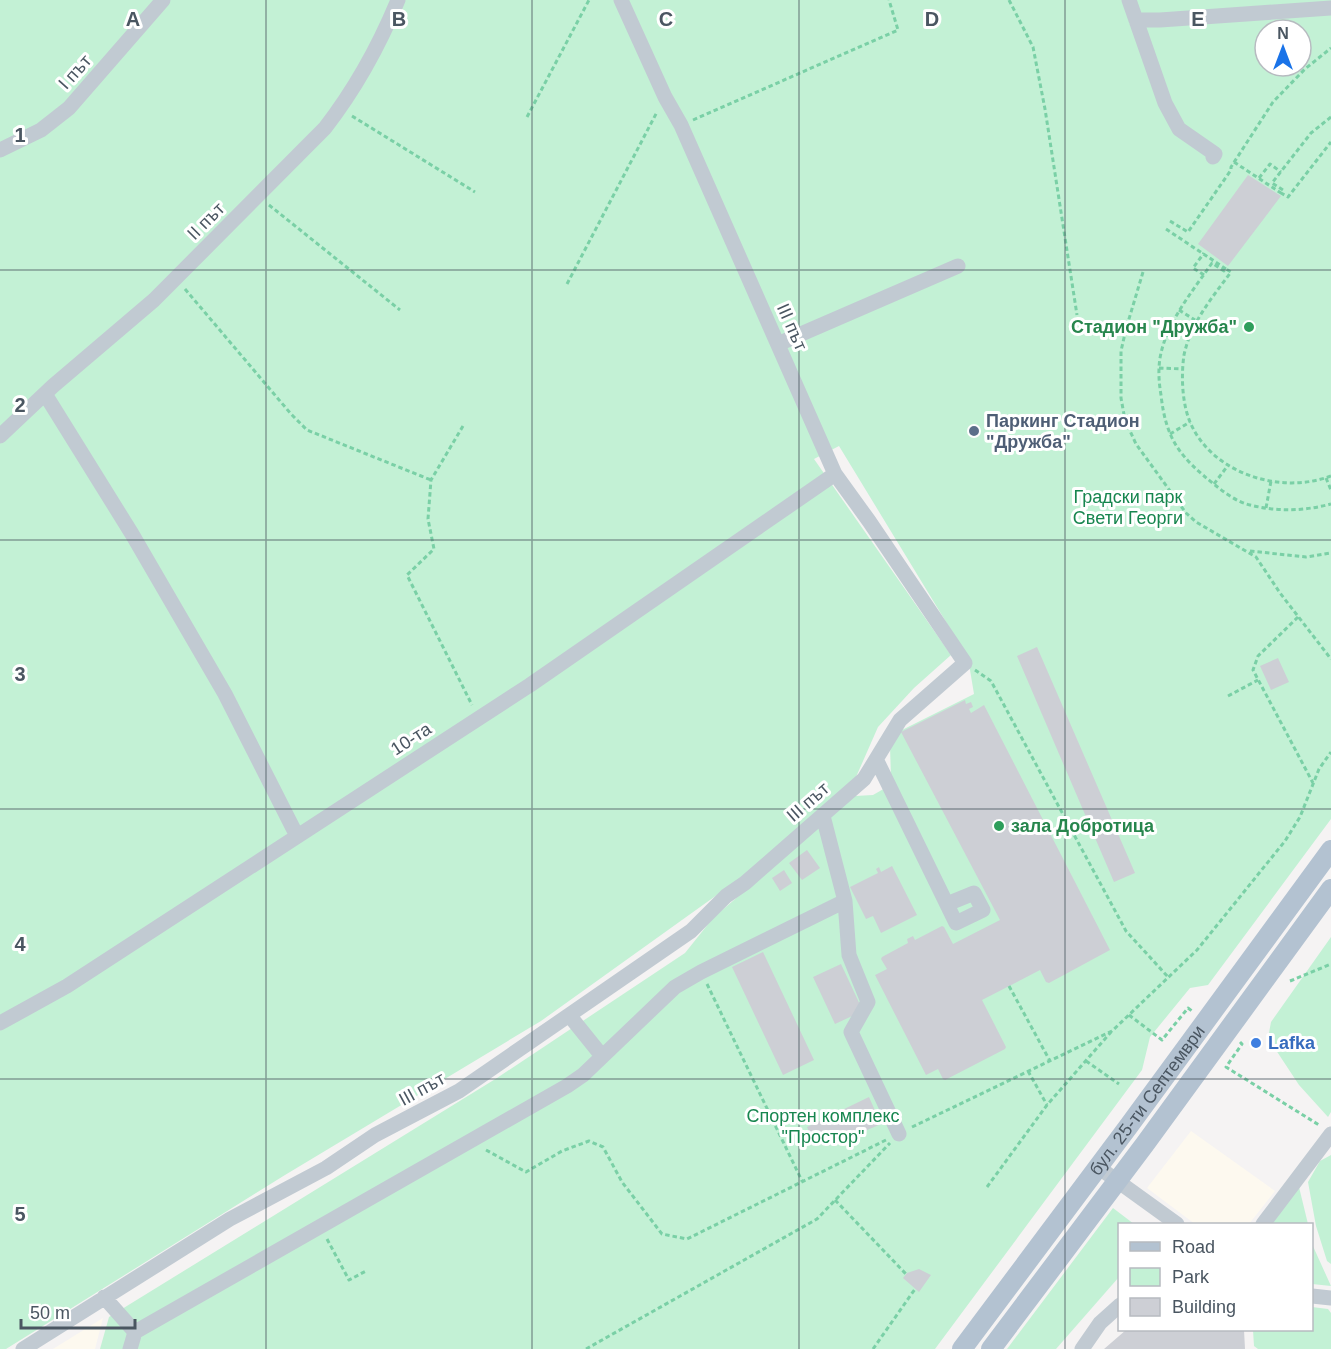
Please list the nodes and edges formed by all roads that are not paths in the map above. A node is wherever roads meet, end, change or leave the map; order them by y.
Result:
1 (164, 0) edge
2 (398, 0) edge
3 (621, 0) edge
4 (1129, 0) edge
5 (1331, 8) edge
6 (1136, 20) junction
7 (0, 150) edge
8 (1213, 157) dead end
9 (958, 266) dead end
10 (778, 344) junction
11 (45, 394) junction
12 (0, 436) edge
13 (835, 474) junction
14 (877, 761) junction
15 (823, 816) junction
16 (297, 836) junction
17 (1331, 850) edge
18 (1331, 890) edge
19 (845, 901) junction
20 (947, 904) dead end
21 (569, 1015) junction
22 (0, 1023) edge
23 (602, 1056) junction
24 (1326, 1130) edge
25 (899, 1134) road end
26 (1098, 1167) junction
27 (1117, 1182) junction
28 (1176, 1223) edge
29 (1264, 1223) edge
30 (1313, 1296) edge
31 (104, 1297) junction
32 (1331, 1298) edge
33 (1118, 1306) edge
34 (135, 1332) junction
35 (23, 1349) edge
36 (130, 1349) edge
37 (962, 1349) edge
38 (991, 1349) edge
39 (1082, 1349) edge

1 - 7 street, І път
2 - 11 street, ІІ път
3 - 10 street, ІІІ път
4 - 6 street
5 - 6 street
6 - 8 street
9 - 10 street
10 - 13 street, ІІІ път
11 - 12 street, ІІ път
11 - 16 street
13 - 14 street, ІІІ път
13 - 16 street, 10-та
14 - 15 street, ІІІ път
14 - 20 street
15 - 19 street
15 - 21 street, ІІІ път
16 - 22 street, 10-та
17 - 26 main road, бул. 25-ти Септември
18 - 27 main road, бул. 25-ти Септември
19 - 23 street
19 - 25 street
21 - 23 street
21 - 31 street, ІІІ път
23 - 34 street
24 - 29 street
26 - 27 street
26 - 37 main road, бул. 25-ти Септември
27 - 28 street
27 - 38 main road, бул. 25-ти Септември
30 - 32 street
31 - 34 street
31 - 35 street, ІІІ път
33 - 39 street
34 - 36 street

